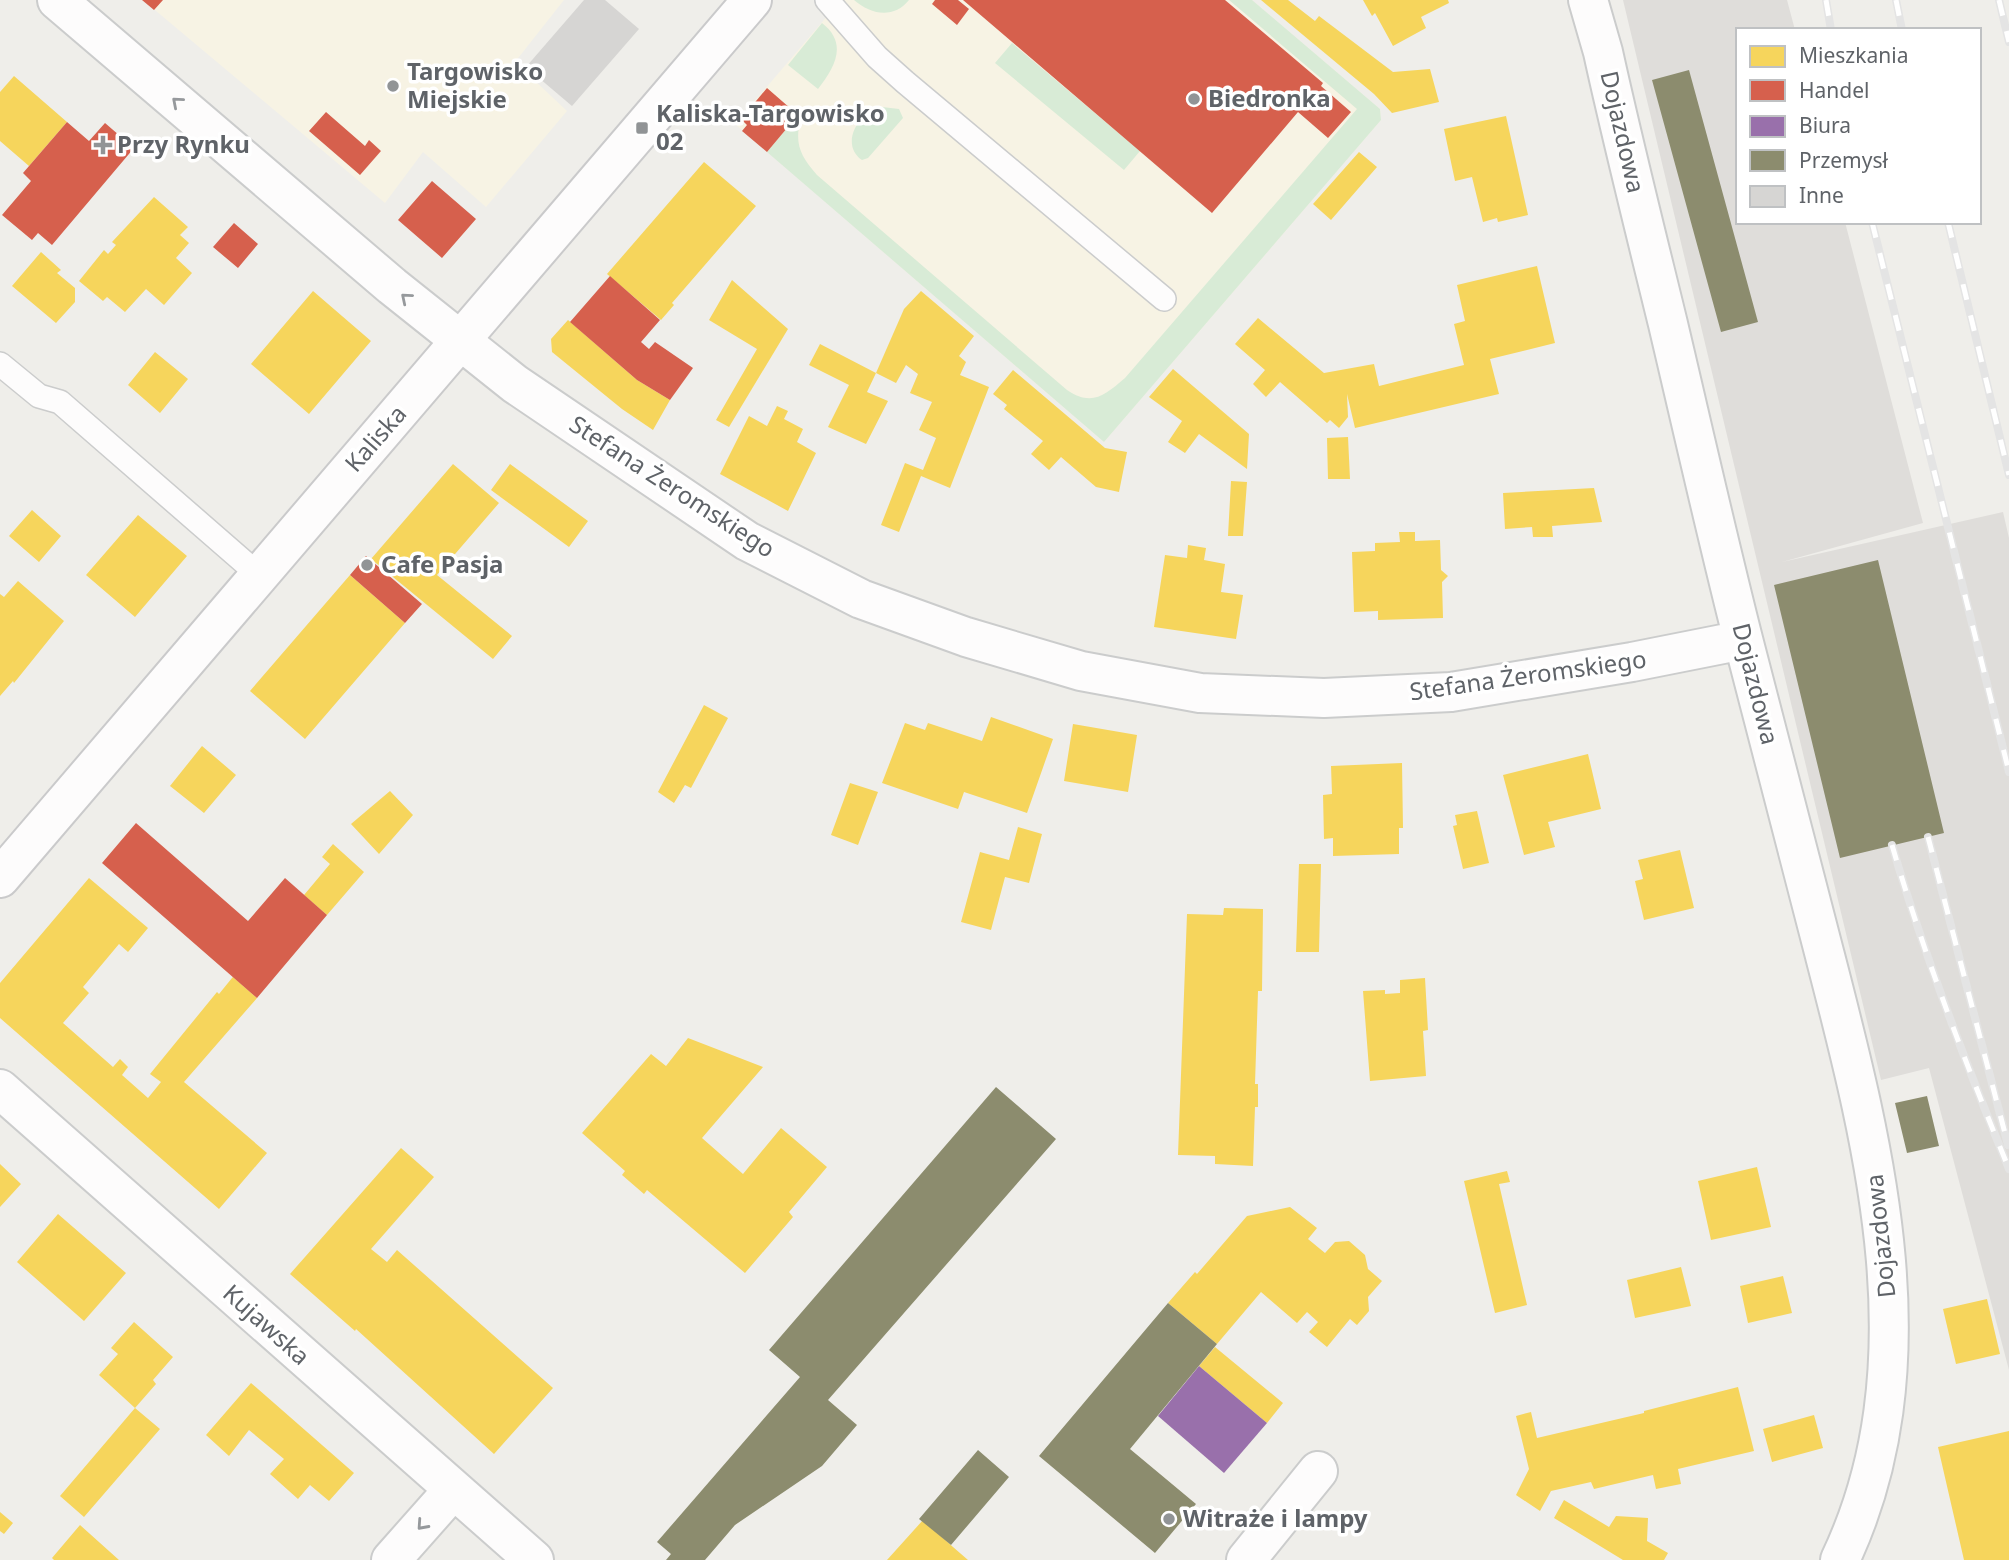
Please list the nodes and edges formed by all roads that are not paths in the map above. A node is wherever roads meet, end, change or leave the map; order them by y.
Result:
1 (58, 0) edge
2 (752, 0) edge
3 (827, 0) edge
4 (1588, 0) edge
5 (1164, 299) dead end
6 (459, 341) junction
7 (0, 364) edge
8 (259, 575) junction
9 (1743, 639) junction
10 (0, 878) edge
11 (0, 1089) edge
12 (1318, 1471) dead end
13 (453, 1490) junction
14 (391, 1560) edge
15 (534, 1560) edge
16 (1246, 1560) edge
17 (1840, 1560) edge

6 -> 1 street, Stefana Żeromskiego
2 - 6 street, Kaliska
3 - 5 lane
4 - 9 street, Dojazdowa
6 - 8 street, Kaliska
6 - 9 street, Stefana Żeromskiego
7 - 8 lane
8 - 10 street, Kaliska
9 - 17 street, Dojazdowa
11 - 13 street, Kujawska
12 - 16 street
13 -> 14 street
13 - 15 street, Kujawska

